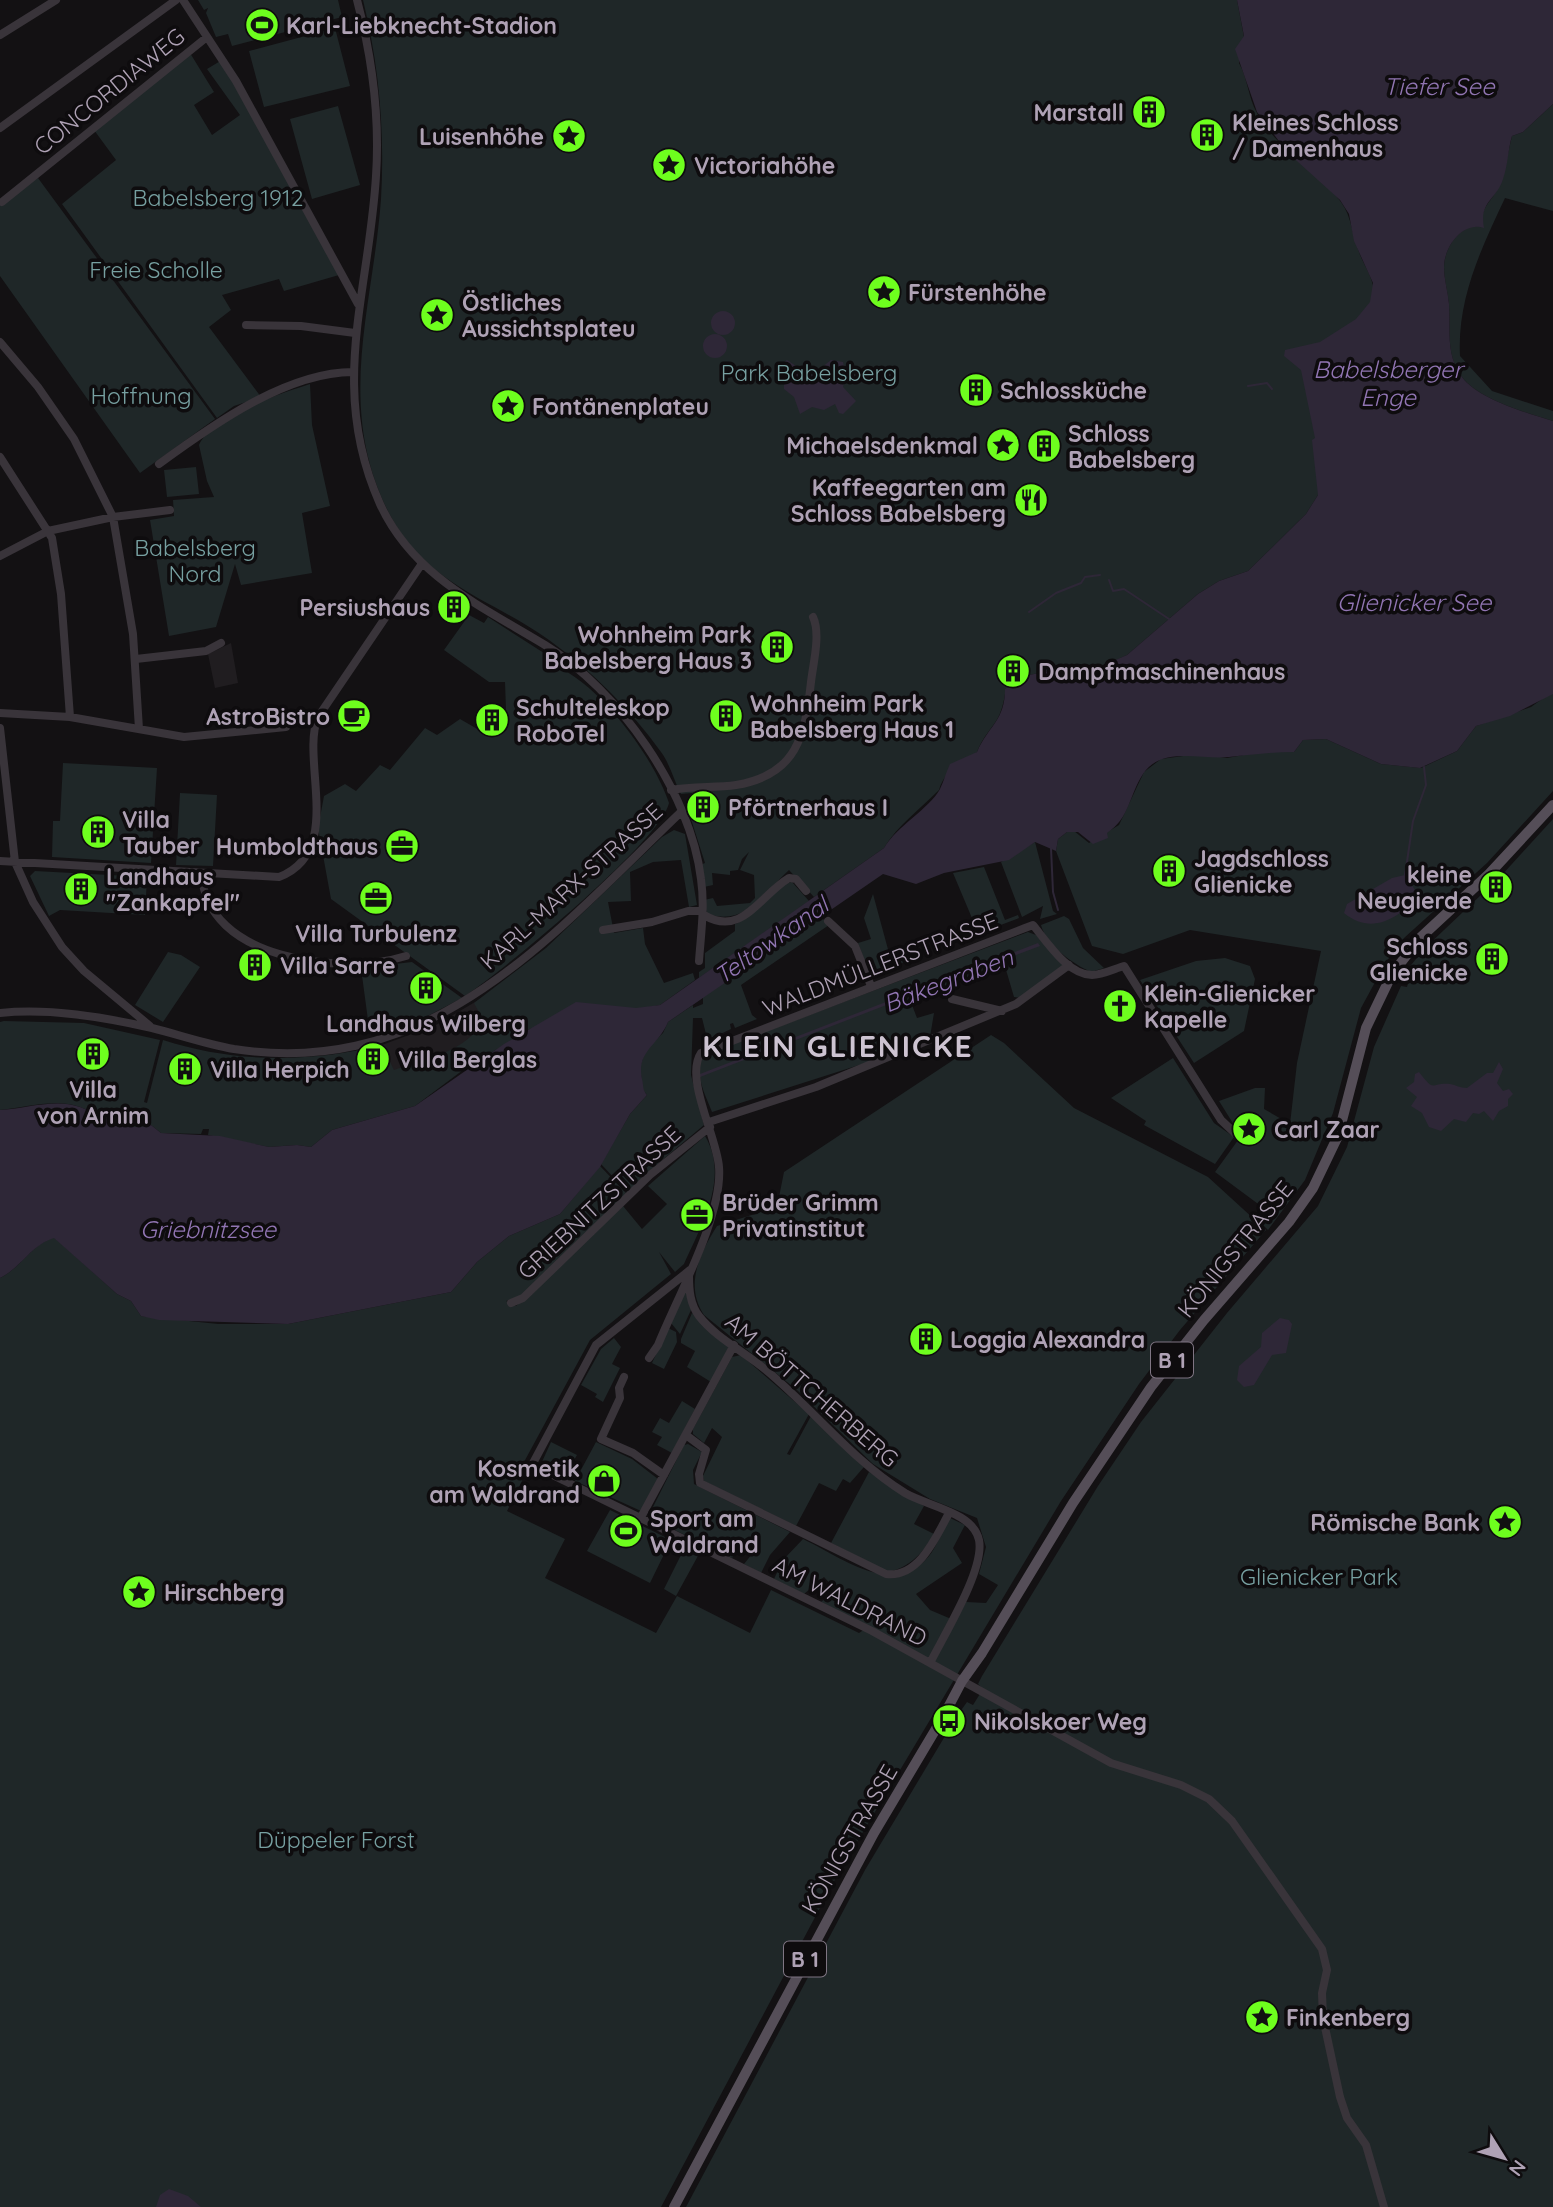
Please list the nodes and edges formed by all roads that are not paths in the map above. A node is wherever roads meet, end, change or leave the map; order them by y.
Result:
1 (56, 0) edge
2 (176, 0) edge
3 (183, 0) edge
4 (357, 0) edge
5 (0, 35) edge
6 (207, 37) junction
7 (0, 128) edge
8 (2, 202) edge
9 (358, 304) junction
10 (246, 325) dead end
11 (355, 333) junction
12 (0, 342) edge
13 (353, 372) junction
14 (0, 457) edge
15 (159, 464) dead end
16 (170, 510) dead end
17 (113, 517) junction
18 (48, 531) junction
19 (0, 556) edge
20 (421, 565) junction
21 (813, 617) dead end
22 (221, 643) dead end
23 (136, 659) junction
24 (0, 713) edge
25 (70, 717) junction
26 (286, 727) dead end
27 (0, 728) edge
28 (139, 729) junction
29 (671, 790) junction
30 (1553, 805) edge
31 (681, 812) junction
32 (0, 861) edge
33 (15, 862) junction
34 (202, 873) junction
35 (806, 891) dead end
36 (703, 913) junction
37 (828, 921) dead end
38 (603, 930) dead end
39 (406, 956) dead end
40 (699, 961) dead end
41 (1069, 965) junction
42 (872, 986) junction
43 (952, 999) dead end
44 (1002, 1011) junction
45 (0, 1013) edge
46 (154, 1029) junction
47 (709, 1124) junction
48 (1240, 1138) dead end
49 (690, 1270) junction
50 (511, 1303) dead end
51 (734, 1345) junction
52 (649, 1358) dead end
53 (624, 1377) dead end
54 (686, 1435) junction
55 (664, 1475) junction
56 (949, 1513) junction
57 (640, 1519) junction
58 (930, 1663) junction
59 (965, 1682) junction
60 (674, 2207) edge
61 (1384, 2207) edge

1 - 5 street
2 - 7 street
3 - 6 street
4 - 9 street
6 - 8 street, CONCORDIAWEG
6 - 9 street
9 - 11 street
10 - 11 street
11 - 13 street
12 - 17 street
13 - 15 street
13 - 20 street
14 - 18 street
16 - 17 street
17 - 18 street
17 - 23 street
18 - 19 street
18 - 25 street
20 - 29 street
20 - 34 street
21 - 29 street
22 - 23 street
23 - 28 street
24 - 25 street
25 - 28 street
26 - 28 street
27 - 33 street
29 - 31 street
30 - 59 main road, KÖNIGSTRASSE / B 1
31 - 36 street
31 - 46 street, KARL-MARX-STRASSE
32 - 33 street
33 - 34 street
33 - 46 street
34 - 39 street
35 - 36 street
36 - 38 street
36 - 40 street
37 - 42 street
41 - 42 street, WALDMÜLLERSTRASSE
41 - 44 street
41 - 48 street
42 - 47 street, WALDMÜLLERSTRASSE
43 - 44 street
44 - 47 street
45 - 46 street, KARL-MARX-STRASSE
47 - 49 street
47 - 50 street, GRIEBNITZSTRASSE
49 - 51 street, AM BÖTTCHERBERG
49 - 52 street
49 - 57 street, AM WALDRAND
51 - 54 street
51 - 56 street, AM BÖTTCHERBERG
53 - 55 street
54 - 55 street
54 - 56 street
55 - 57 street
56 - 58 street, AM BÖTTCHERBERG
57 - 58 street, AM WALDRAND
58 - 59 street, AM WALDRAND
59 - 60 main road, KÖNIGSTRASSE / B 1
59 - 61 street

